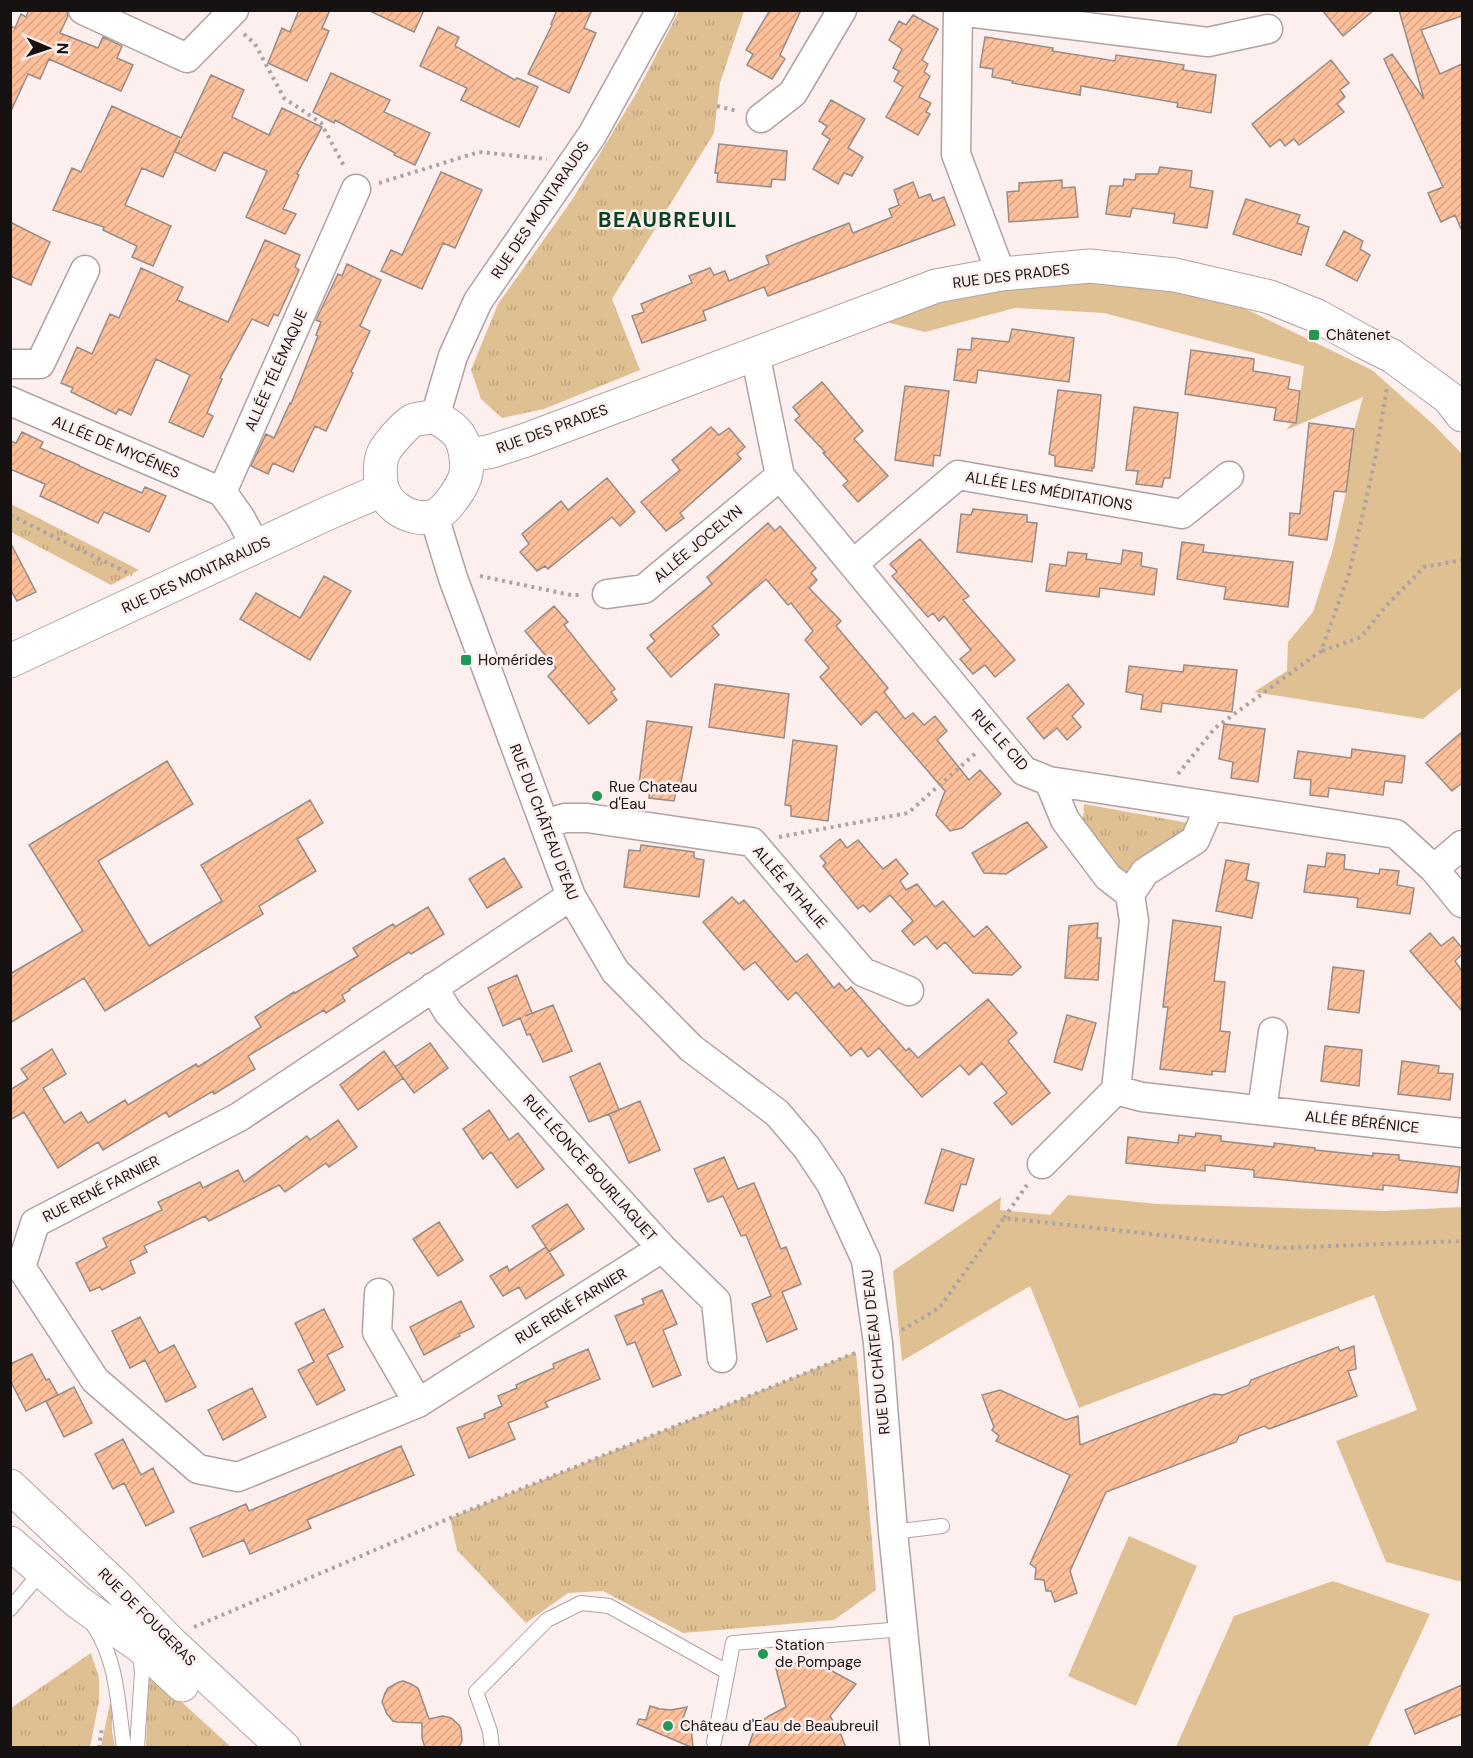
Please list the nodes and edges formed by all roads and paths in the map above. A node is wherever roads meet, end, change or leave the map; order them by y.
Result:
1 (82, 10) edge
2 (661, 10) edge
3 (842, 10) edge
4 (958, 10) edge
5 (230, 14) edge
6 (1268, 30) dead end
7 (761, 118) dead end
8 (569, 169) junction
9 (356, 189) junction
10 (85, 270) dead end
11 (1001, 274) junction
12 (755, 353) junction
13 (1392, 356) junction
14 (10, 364) edge
15 (1458, 399) edge
16 (10, 401) edge
17 (435, 417) junction
18 (466, 456) junction
19 (780, 476) junction
20 (1228, 476) dead end
21 (382, 490) junction
22 (222, 492) junction
23 (10, 515) edge
24 (434, 516) junction
25 (256, 547) junction
26 (1462, 560) edge
27 (853, 564) junction
28 (453, 578) junction
29 (163, 590) junction
30 (608, 594) joint
31 (1321, 651) junction
32 (10, 661) edge
33 (995, 736) junction
34 (1049, 781) junction
35 (1158, 798) junction
36 (1210, 806) junction
37 (544, 824) junction
38 (752, 842) junction
39 (1462, 845) edge
40 (1434, 869) junction
41 (1130, 894) junction
42 (571, 896) junction
43 (1462, 903) edge
44 (433, 987) junction
45 (909, 991) dead end
46 (1273, 1032) dead end
47 (1116, 1090) junction
48 (1263, 1110) junction
49 (1462, 1133) edge
50 (1042, 1164) joint
51 (1004, 1218) junction
52 (1462, 1241) edge
53 (663, 1248) junction
54 (379, 1293) dead end
55 (878, 1343) junction
56 (723, 1358) dead end
57 (418, 1403) junction
58 (10, 1486) edge
59 (942, 1526) dead end
60 (893, 1532) junction
61 (10, 1543) edge
62 (42, 1571) junction
63 (120, 1590) junction
64 (78, 1602) junction
65 (10, 1609) edge
66 (903, 1629) junction
67 (186, 1630) dead end
68 (140, 1646) junction
69 (727, 1672) junction
70 (714, 1742) dead end
71 (124, 1748) edge
72 (137, 1748) edge
73 (250, 1748) edge
74 (284, 1748) edge
75 (492, 1748) edge
76 (915, 1748) edge

1 - 5 street
2 - 8 street, RUE DES MONTARAUDS
3 - 7 street
4 - 6 street
4 - 11 street
5 - 9 path
8 - 9 path
8 - 17 street, RUE DES MONTARAUDS
9 - 22 street, ALLÉE TÉLÉMAQUE
10 - 14 street
11 - 12 street, RUE DES PRADES
11 - 13 street, RUE DES PRADES
12 - 18 street, RUE DES PRADES
12 - 19 street, RUE LE CID
13 - 15 street, RUE DES PRADES
13 - 31 path
16 - 22 street, ALLÉE DE MYCÉNES
17 - 18 street
17 - 21 street
18 - 24 street
19 - 27 street, RUE LE CID
19 - 30 street, ALLÉE JOCELYN
20 - 27 street, ALLÉE LES MÉDITATIONS
21 - 24 street
21 - 25 street, RUE DES MONTARAUDS
22 - 25 street
23 - 29 path
24 - 28 street, RUE DU CHÂTEAU D'EAU
25 - 29 street, RUE DES MONTARAUDS
26 - 31 path
27 - 33 street, RUE LE CID
28 - 30 path
28 - 37 street, RUE DU CHÂTEAU D'EAU
29 - 32 street, RUE DES MONTARAUDS
31 - 35 path
33 - 34 street, RUE LE CID
33 - 38 path
34 - 35 street, RUE LE CID
34 - 41 street
35 - 36 street, RUE LE CID
36 - 40 street, RUE LE CID
36 - 41 street
37 - 38 street, ALLÉE ATHALIE
37 - 42 street, RUE DU CHÂTEAU D'EAU
38 - 45 street, ALLÉE ATHALIE
39 - 40 street
40 - 43 street, RUE LE CID
41 - 47 street
42 - 44 street, RUE RENÉ FARNIER
42 - 55 street, RUE DU CHÂTEAU D'EAU
44 - 53 street, RUE LÉONCE BOURLIAGUET
44 - 57 street, RUE RENÉ FARNIER
46 - 48 street
47 - 48 street, ALLÉE BÉRÉNICE
47 - 50 street
48 - 49 street, ALLÉE BÉRÉNICE
50 - 51 path
51 - 52 path
51 - 55 path
53 - 56 street, RUE LÉONCE BOURLIAGUET
53 - 57 street, RUE RENÉ FARNIER
54 - 57 street
55 - 60 street, RUE DU CHÂTEAU D'EAU
55 - 67 path
58 - 63 street, RUE DE FOUGERAS
59 - 60 lane
60 - 66 street, RUE DU CHÂTEAU D'EAU
61 - 62 street, RUE DE FOUGERAS
62 - 64 street, RUE DE FOUGERAS
62 - 65 lane
63 - 68 lane
63 - 74 street, RUE DE FOUGERAS
64 - 68 street, RUE DE FOUGERAS
64 - 71 lane
66 - 69 lane
66 - 76 street, RUE DU CHÂTEAU D'EAU
68 - 72 lane
68 - 73 street, RUE DE FOUGERAS
69 - 70 lane
69 - 75 lane

